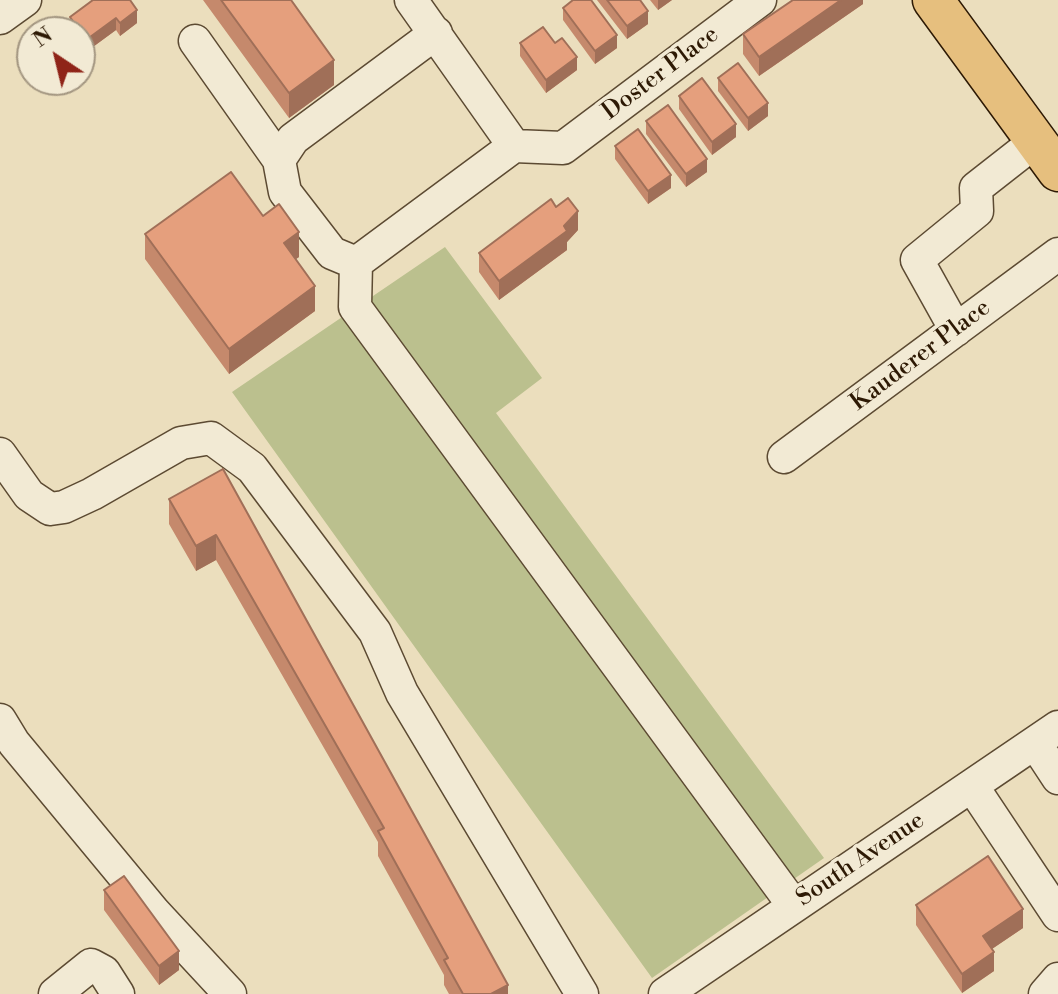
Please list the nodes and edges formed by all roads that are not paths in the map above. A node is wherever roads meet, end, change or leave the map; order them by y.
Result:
1 (25, 0) edge
2 (760, 0) edge
3 (933, 0) edge
4 (427, 12) edge
5 (0, 18) edge
6 (195, 41) dead end
7 (514, 146) junction
8 (1047, 156) edge
9 (279, 160) junction
10 (1058, 254) edge
11 (356, 263) junction
12 (956, 330) junction
13 (0, 454) edge
14 (784, 457) dead end
15 (14, 496) edge
16 (0, 720) edge
17 (1046, 735) edge
18 (1058, 778) edge
19 (972, 786) junction
20 (794, 906) junction
21 (1058, 915) edge
22 (1058, 979) edge
23 (55, 994) edge
24 (118, 994) edge
25 (230, 994) edge
26 (582, 994) edge
27 (665, 994) edge
28 (1045, 994) edge

1 - 5 street
2 - 7 street, Doster Place
3 - 8 main road
4 - 7 street
4 - 9 street
6 - 9 street
7 - 11 street
8 - 12 street
9 - 11 street
10 - 12 street, Kauderer Place
11 - 20 street
12 - 14 street, Kauderer Place
13 - 15 street
15 - 26 street
16 - 25 street
17 - 18 street
17 - 19 street, South Avenue
19 - 20 street, South Avenue
19 - 21 street
20 - 27 street, South Avenue
22 - 28 street
23 - 24 street

